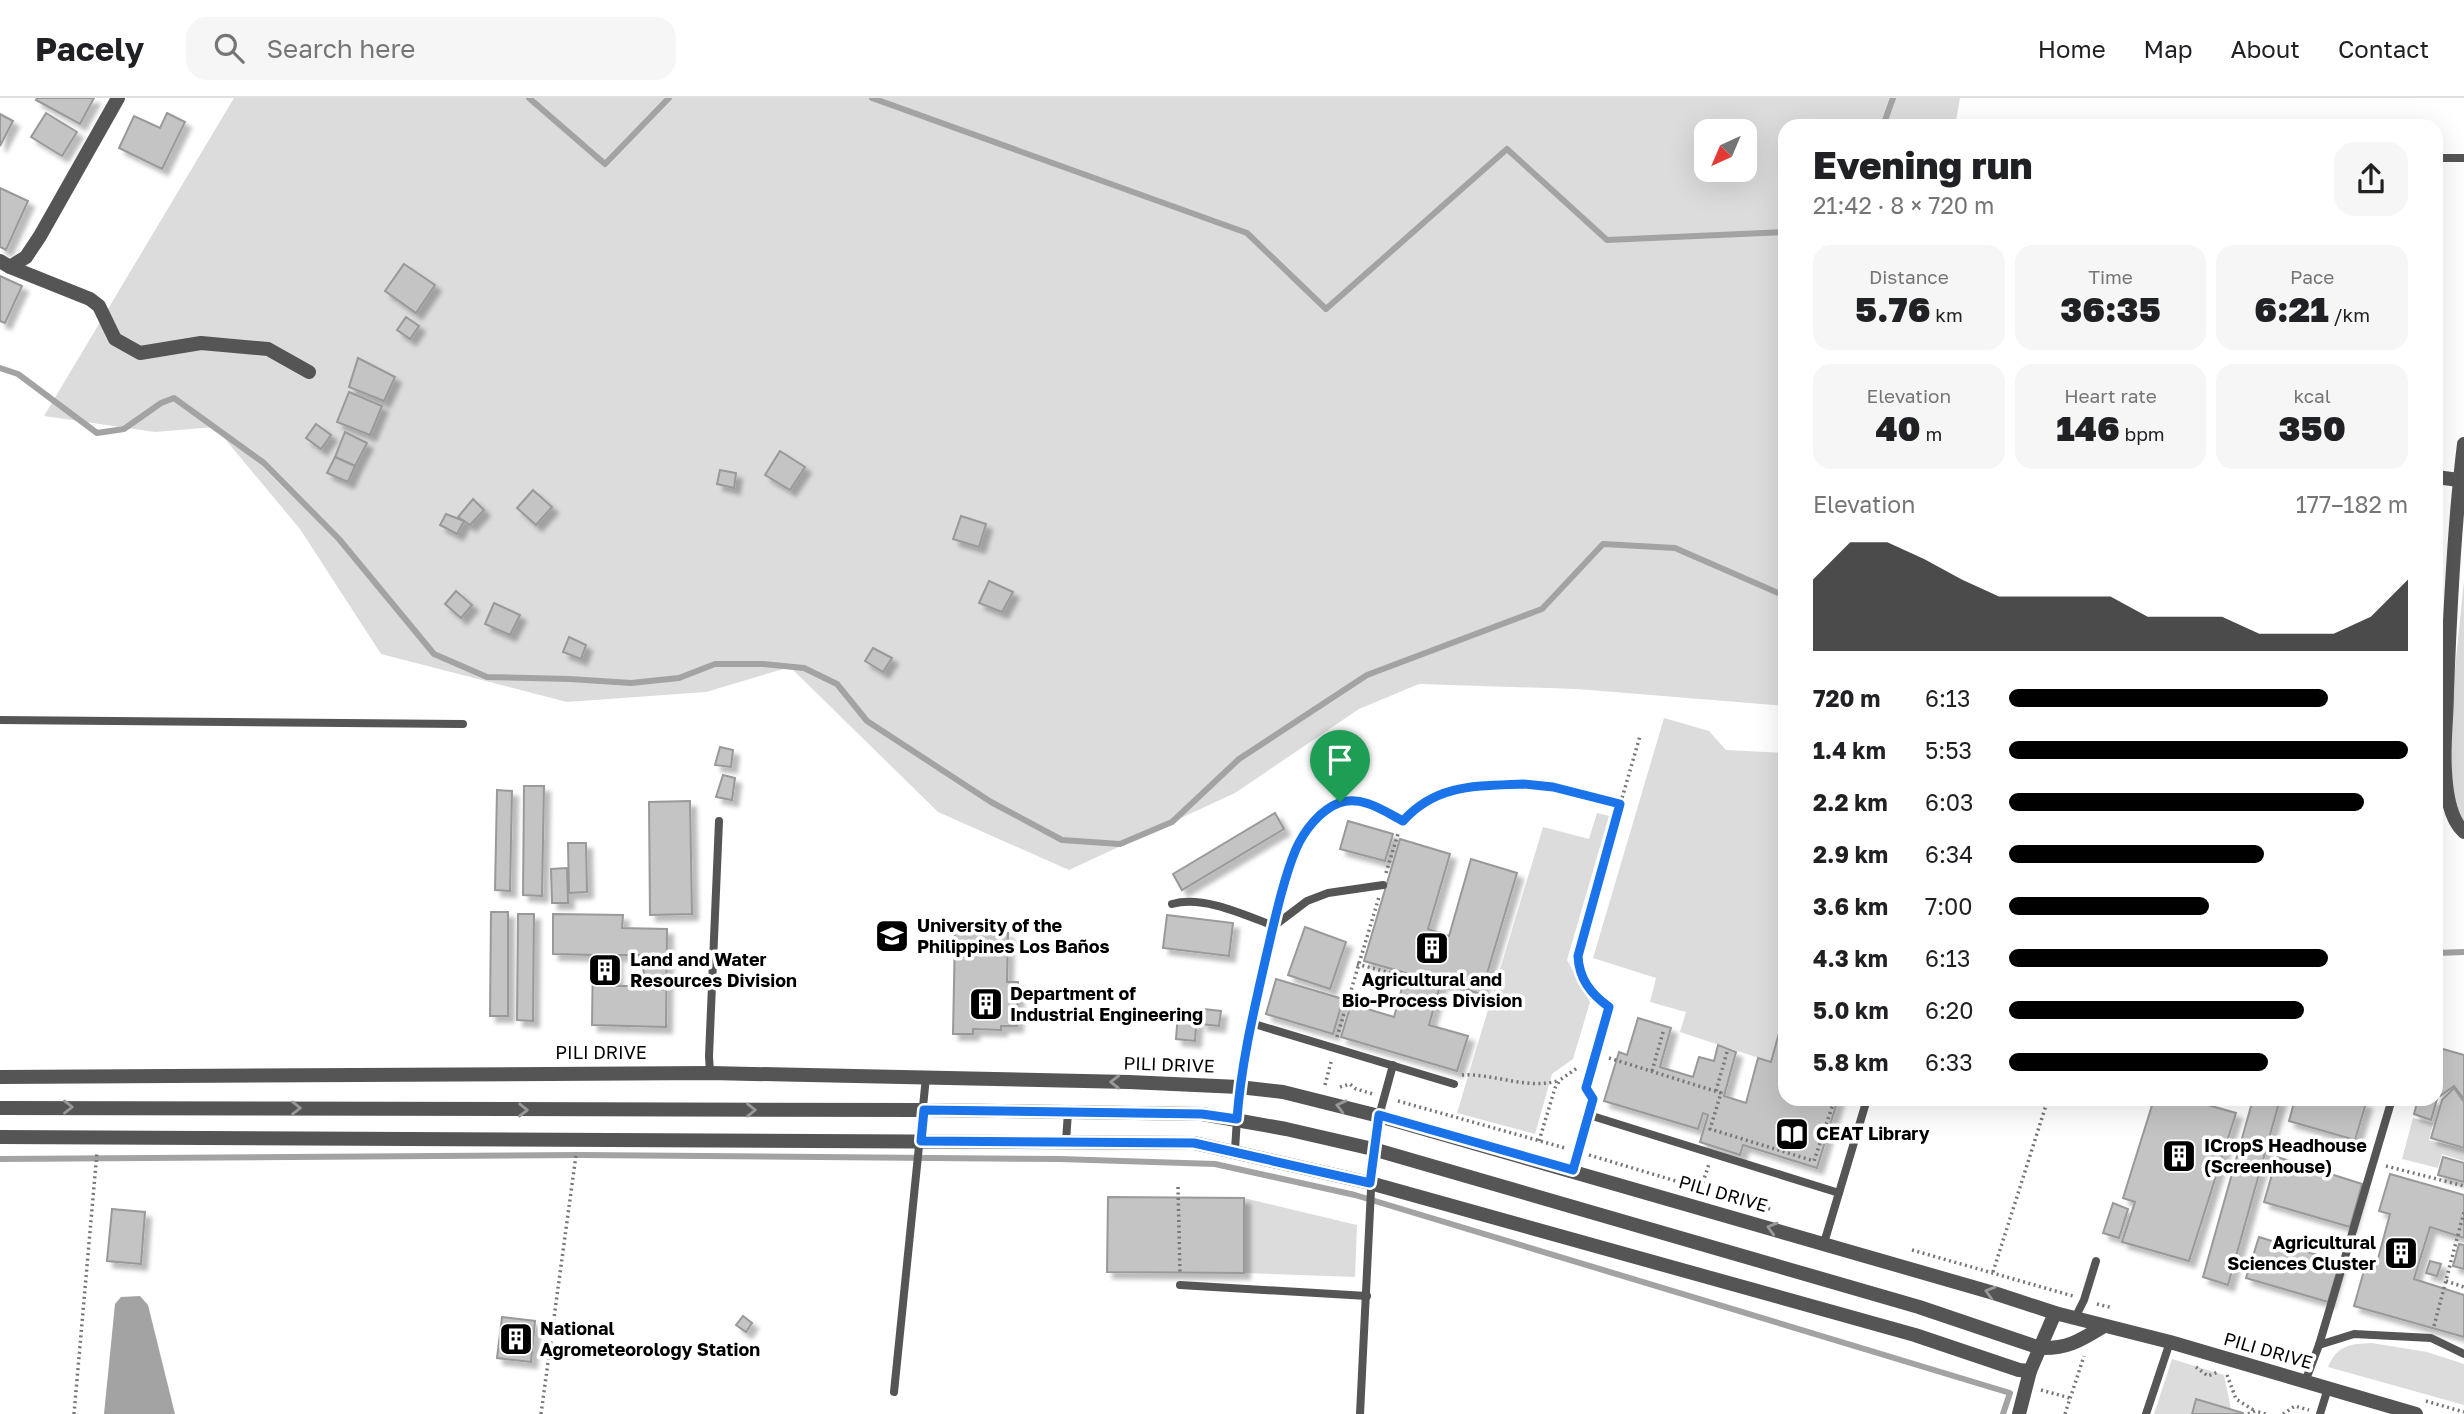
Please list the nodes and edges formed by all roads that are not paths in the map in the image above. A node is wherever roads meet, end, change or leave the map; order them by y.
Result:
1 (118, 98) edge
2 (2443, 158) edge
3 (2464, 158) edge
4 (5, 264) edge
5 (309, 372) dead end
6 (2464, 444) edge
7 (2443, 478) edge
8 (2459, 480) junction
9 (0, 720) edge
10 (464, 724) dead end
11 (719, 821) dead end
12 (1403, 821) road end
13 (2464, 832) edge
14 (1383, 885) road end
15 (1172, 904) dead end
16 (1273, 926) junction
17 (1609, 1007) road end
18 (1251, 1023) junction
19 (1393, 1065) junction
20 (710, 1073) junction
21 (0, 1077) edge
22 (926, 1077) junction
23 (1454, 1084) dead end
24 (1239, 1087) junction
25 (1865, 1106) edge
26 (2390, 1106) edge
27 (0, 1108) edge
28 (924, 1110) junction
29 (1068, 1112) junction
30 (1379, 1115) junction
31 (1589, 1115) junction
32 (1237, 1119) junction
33 (0, 1137) edge
34 (1066, 1141) junction
35 (920, 1146) junction
36 (1373, 1149) junction
37 (1235, 1150) junction
38 (1573, 1170) junction
39 (1370, 1183) junction
40 (1839, 1193) junction
41 (1824, 1243) junction
42 (2096, 1261) dead end
43 (1180, 1285) road end
44 (1367, 1296) junction
45 (2055, 1313) junction
46 (2075, 1318) junction
47 (2104, 1326) junction
48 (2170, 1342) junction
49 (2319, 1345) junction
50 (2040, 1348) junction
51 (2464, 1354) edge
52 (2030, 1371) junction
53 (2305, 1382) junction
54 (2328, 1388) junction
55 (894, 1392) dead end
56 (1360, 1414) edge
57 (2019, 1414) edge
58 (2147, 1414) edge
59 (2320, 1414) edge
60 (2416, 1414) edge

1 - 4 street
2 - 3 lane
4 - 5 street
6 - 8 street
7 - 8 street
8 - 13 street
9 - 10 lane
11 - 20 lane
12 - 16 lane
14 - 16 lane
15 - 16 lane
16 - 18 lane
17 - 31 lane
18 - 19 lane
18 - 24 lane
19 - 23 lane
19 - 30 lane
20 - 21 street, PILI DRIVE
20 - 22 street, PILI DRIVE
24 -> 22 street, PILI DRIVE
22 - 28 lane
30 -> 24 street, PILI DRIVE
24 - 32 lane
25 - 40 lane
26 - 49 lane
27 -> 28 street
28 - 29 street
28 - 35 lane
29 - 32 street
29 - 34 lane
30 - 36 lane
30 - 38 street, PILI DRIVE
31 - 38 lane
31 - 40 lane
32 - 36 street
32 - 37 lane
33 - 35 street
34 - 35 street
34 - 37 street
35 - 55 lane
36 - 39 lane
36 - 50 street
37 - 39 street
41 -> 38 street, PILI DRIVE
39 - 44 lane
39 - 52 street
40 - 41 lane
45 -> 41 street, PILI DRIVE
42 - 46 lane
43 - 44 lane
44 - 56 lane
45 - 46 street, PILI DRIVE
45 - 50 street
46 - 47 street, PILI DRIVE
47 - 48 street, PILI DRIVE
47 - 50 street
48 - 53 street, PILI DRIVE
48 - 58 lane
49 - 51 lane
49 - 53 lane
50 - 52 street
52 - 57 street
53 - 54 street, PILI DRIVE
54 - 59 lane
54 - 60 street, PILI DRIVE

